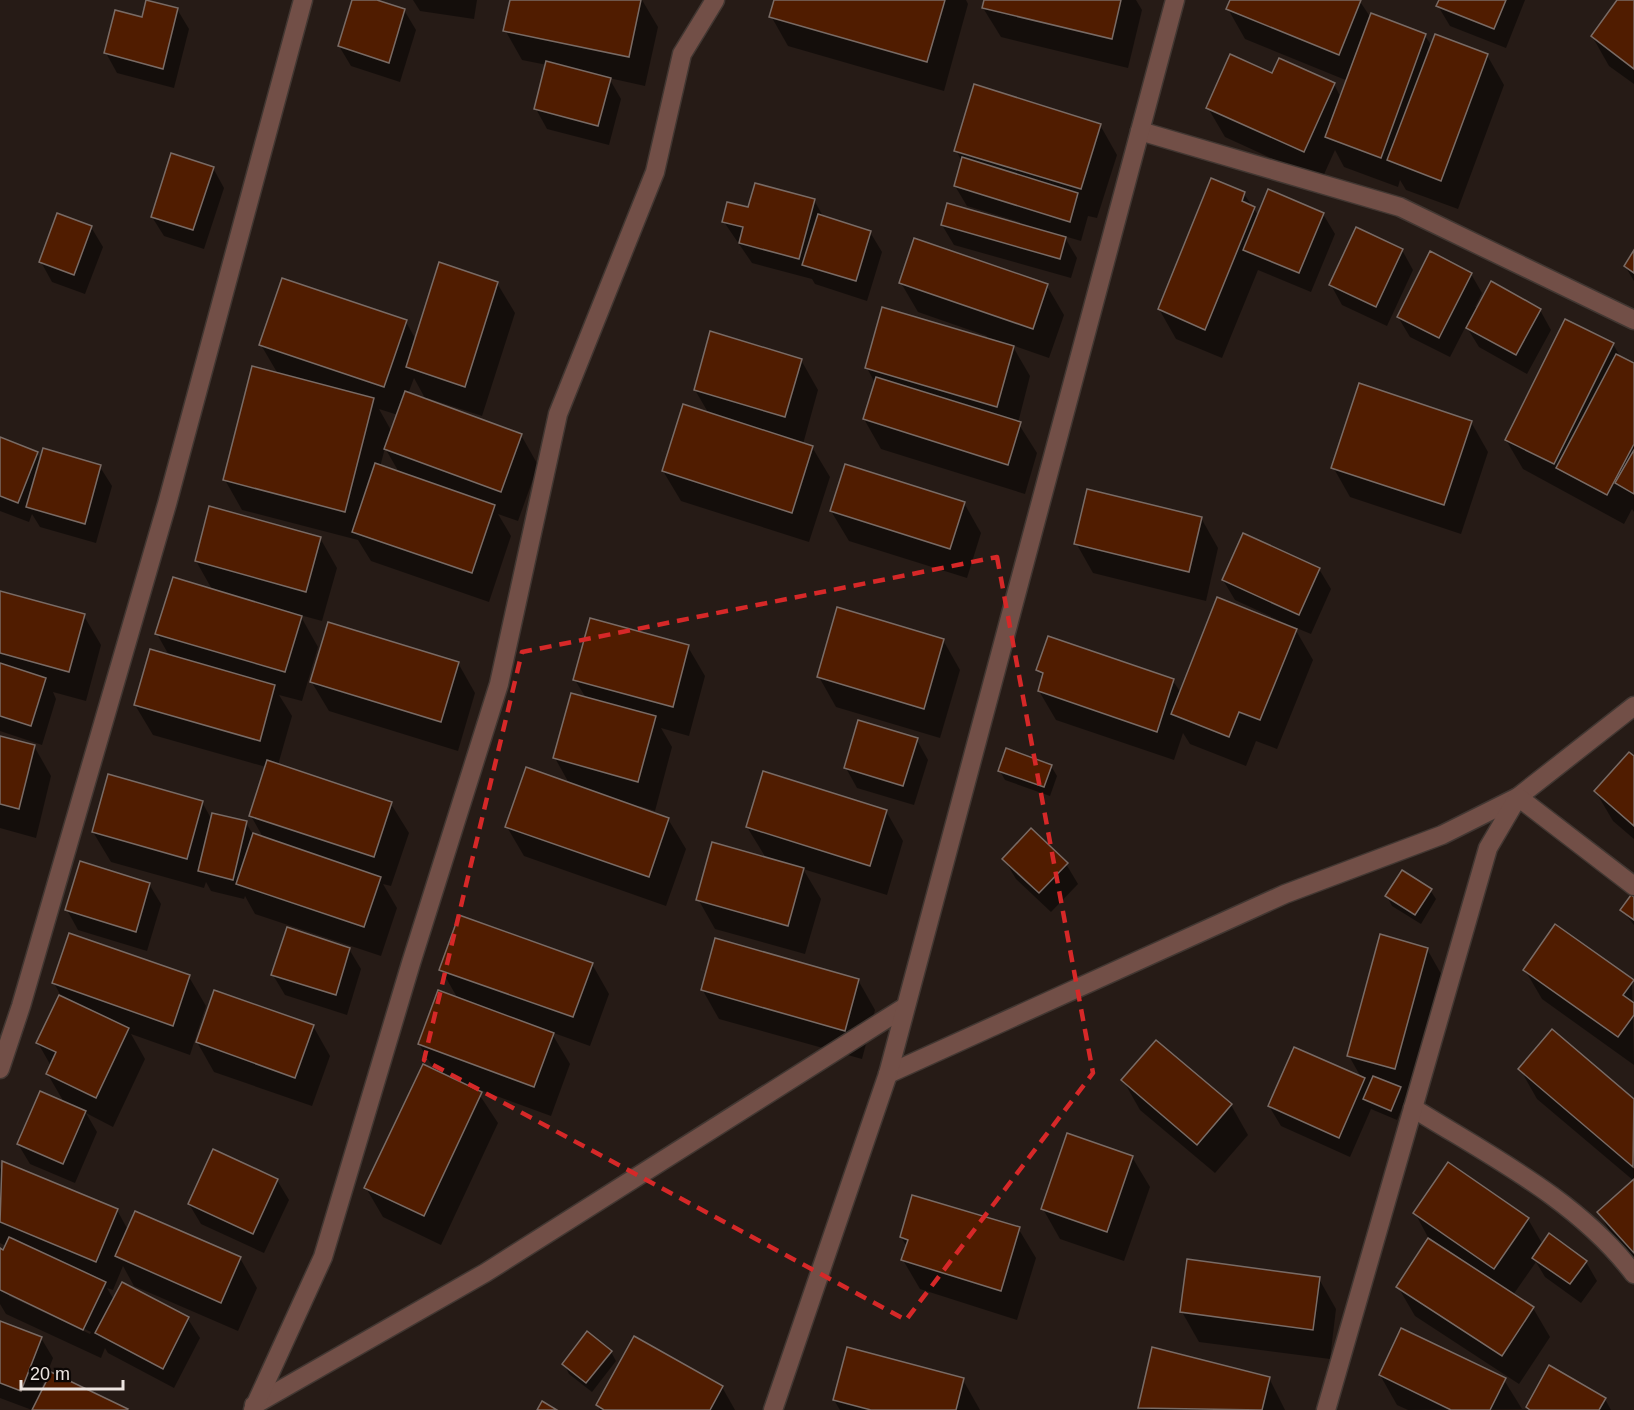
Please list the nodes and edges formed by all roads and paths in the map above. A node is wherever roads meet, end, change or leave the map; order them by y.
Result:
1 (303, 0) edge
2 (714, 0) edge
3 (1175, 0) edge
4 (1140, 131) junction
5 (1634, 321) edge
6 (1634, 706) edge
7 (1518, 797) junction
8 (1634, 886) edge
9 (905, 1007) junction
10 (0, 1069) edge
11 (888, 1074) junction
12 (1413, 1108) junction
13 (1634, 1274) edge
14 (251, 1408) edge
15 (773, 1410) edge
16 (1326, 1410) edge

1 - 10 street
2 - 14 street
3 - 4 street
4 - 5 street
4 - 9 street
6 - 7 street
7 - 8 street
7 - 11 street
7 - 12 street
9 - 11 street
9 - 14 street
11 - 15 street
12 - 13 street
12 - 16 street

